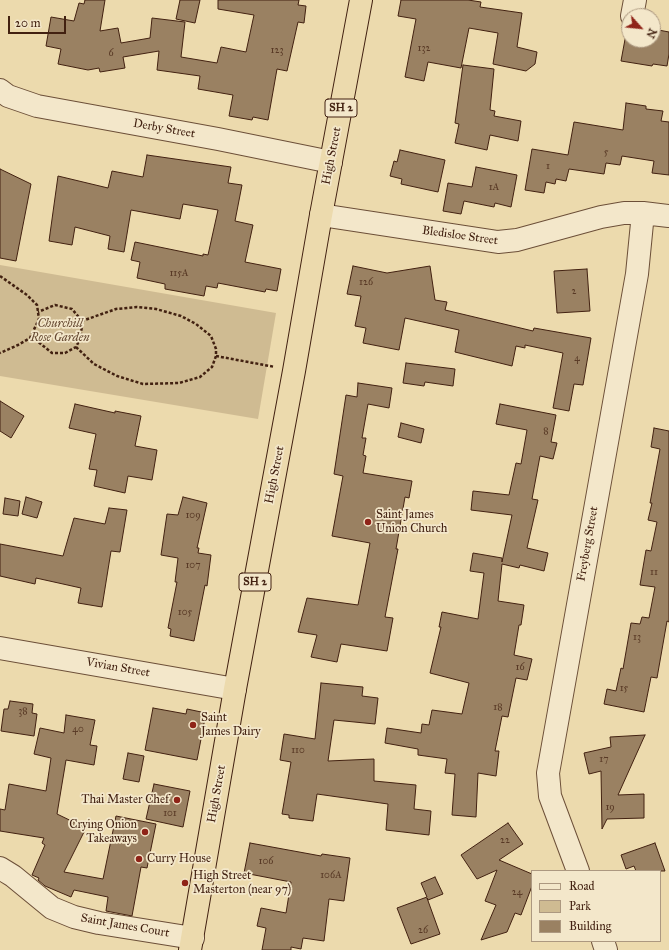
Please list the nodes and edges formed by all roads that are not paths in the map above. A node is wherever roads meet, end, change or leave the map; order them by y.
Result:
1 (361, 0) edge
2 (0, 90) edge
3 (331, 162) junction
4 (643, 213) junction
5 (321, 215) junction
6 (669, 216) edge
7 (0, 648) edge
8 (235, 689) junction
9 (0, 868) edge
10 (578, 870) edge
11 (192, 944) edge

1 - 3 highway, High Street / SH 2
2 - 3 street, Derby Street
3 - 5 highway, High Street / SH 2
4 - 5 street, Bledisloe Street
4 - 6 street, Bledisloe Street
4 - 10 street, Freyberg Street
5 - 8 highway, High Street / SH 2
7 - 8 street, Vivian Street
8 - 11 highway, High Street / SH 2
9 - 11 street, Saint James Court

